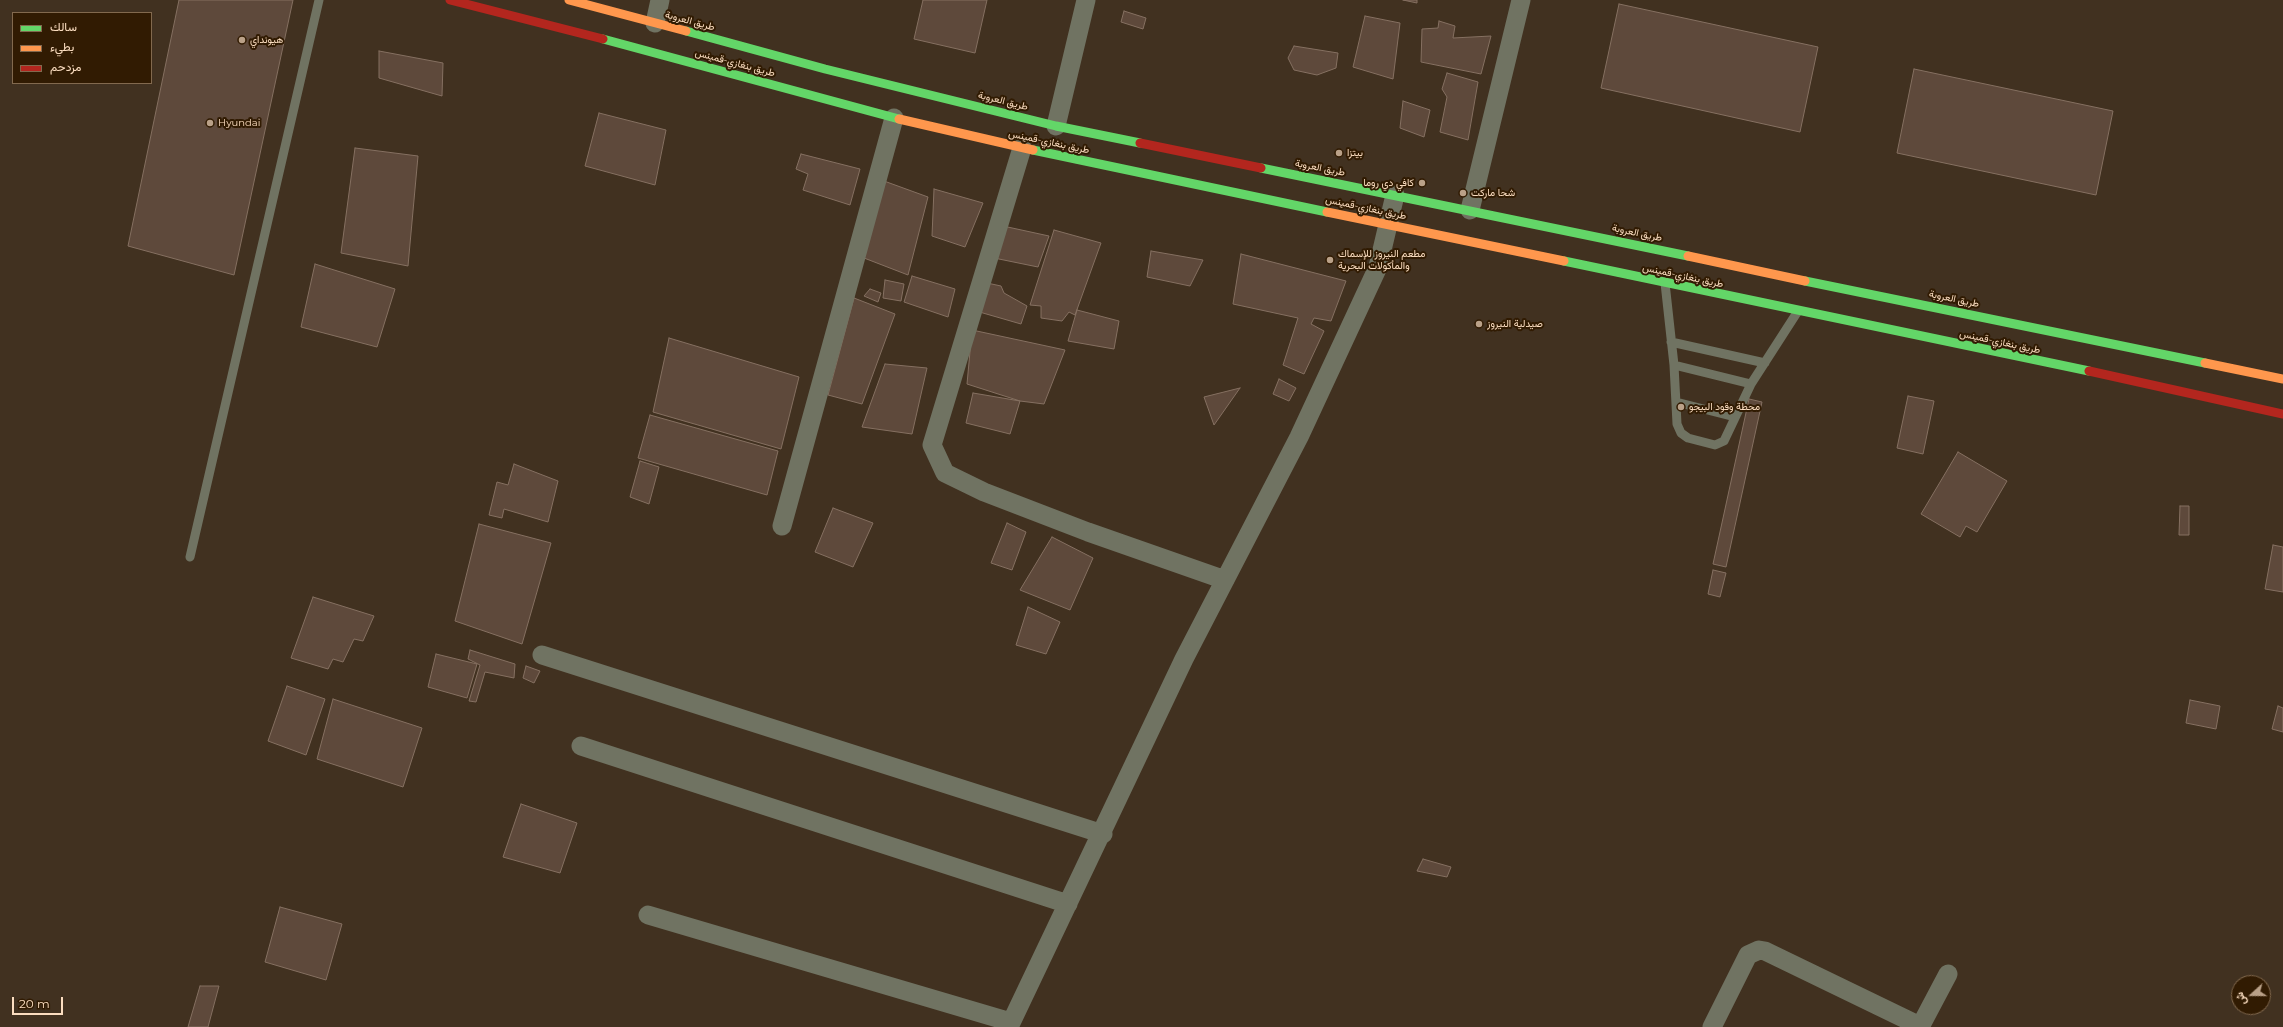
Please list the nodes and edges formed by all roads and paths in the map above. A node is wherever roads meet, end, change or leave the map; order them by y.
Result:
1 (318, 0) edge
2 (450, 0) edge
3 (569, 0) edge
4 (660, 0) edge
5 (1086, 0) edge
6 (1521, 0) edge
7 (655, 24) junction
8 (894, 118) junction
9 (1056, 126) junction
10 (1022, 148) junction
11 (1395, 194) junction
12 (1470, 210) junction
13 (1389, 224) junction
14 (1665, 283) junction
15 (1798, 311) junction
16 (1671, 342) junction
17 (1765, 363) junction
18 (1674, 365) junction
19 (2283, 379) edge
20 (1751, 384) junction
21 (1676, 402) junction
22 (2283, 414) edge
23 (1735, 417) junction
24 (782, 526) dead end
25 (190, 557) dead end
26 (1225, 580) junction
27 (542, 655) dead end
28 (581, 746) dead end
29 (1103, 834) junction
30 (1068, 904) junction
31 (648, 915) dead end
32 (1948, 974) dead end
33 (1010, 1025) edge
34 (1712, 1027) edge
35 (1920, 1027) edge

1 - 25 lane
2 - 8 main road, طريق بنغازي-قمينس
3 - 7 main road, طريق العروبة
4 - 7 street
5 - 9 street
6 - 12 street
7 - 9 main road, طريق العروبة
8 - 10 main road, طريق بنغازي-قمينس
8 - 24 street
9 - 11 main road, طريق العروبة
10 - 13 main road, طريق بنغازي-قمينس
10 - 26 street
11 - 12 main road, طريق العروبة
11 - 13 street
12 - 19 main road, طريق العروبة
13 - 14 main road, طريق بنغازي-قمينس
13 - 26 street
14 - 15 main road, طريق بنغازي-قمينس
14 - 16 lane
15 - 17 lane
15 - 22 main road, طريق بنغازي-قمينس
16 - 17 lane
16 - 18 lane
17 - 20 lane
18 - 20 lane
18 - 21 lane
20 - 23 lane
21 - 23 lane
21 - 23 lane
26 - 29 street
27 - 29 street
28 - 30 street
29 - 30 street
30 - 33 street
31 - 33 street
32 - 35 street
34 - 35 street

